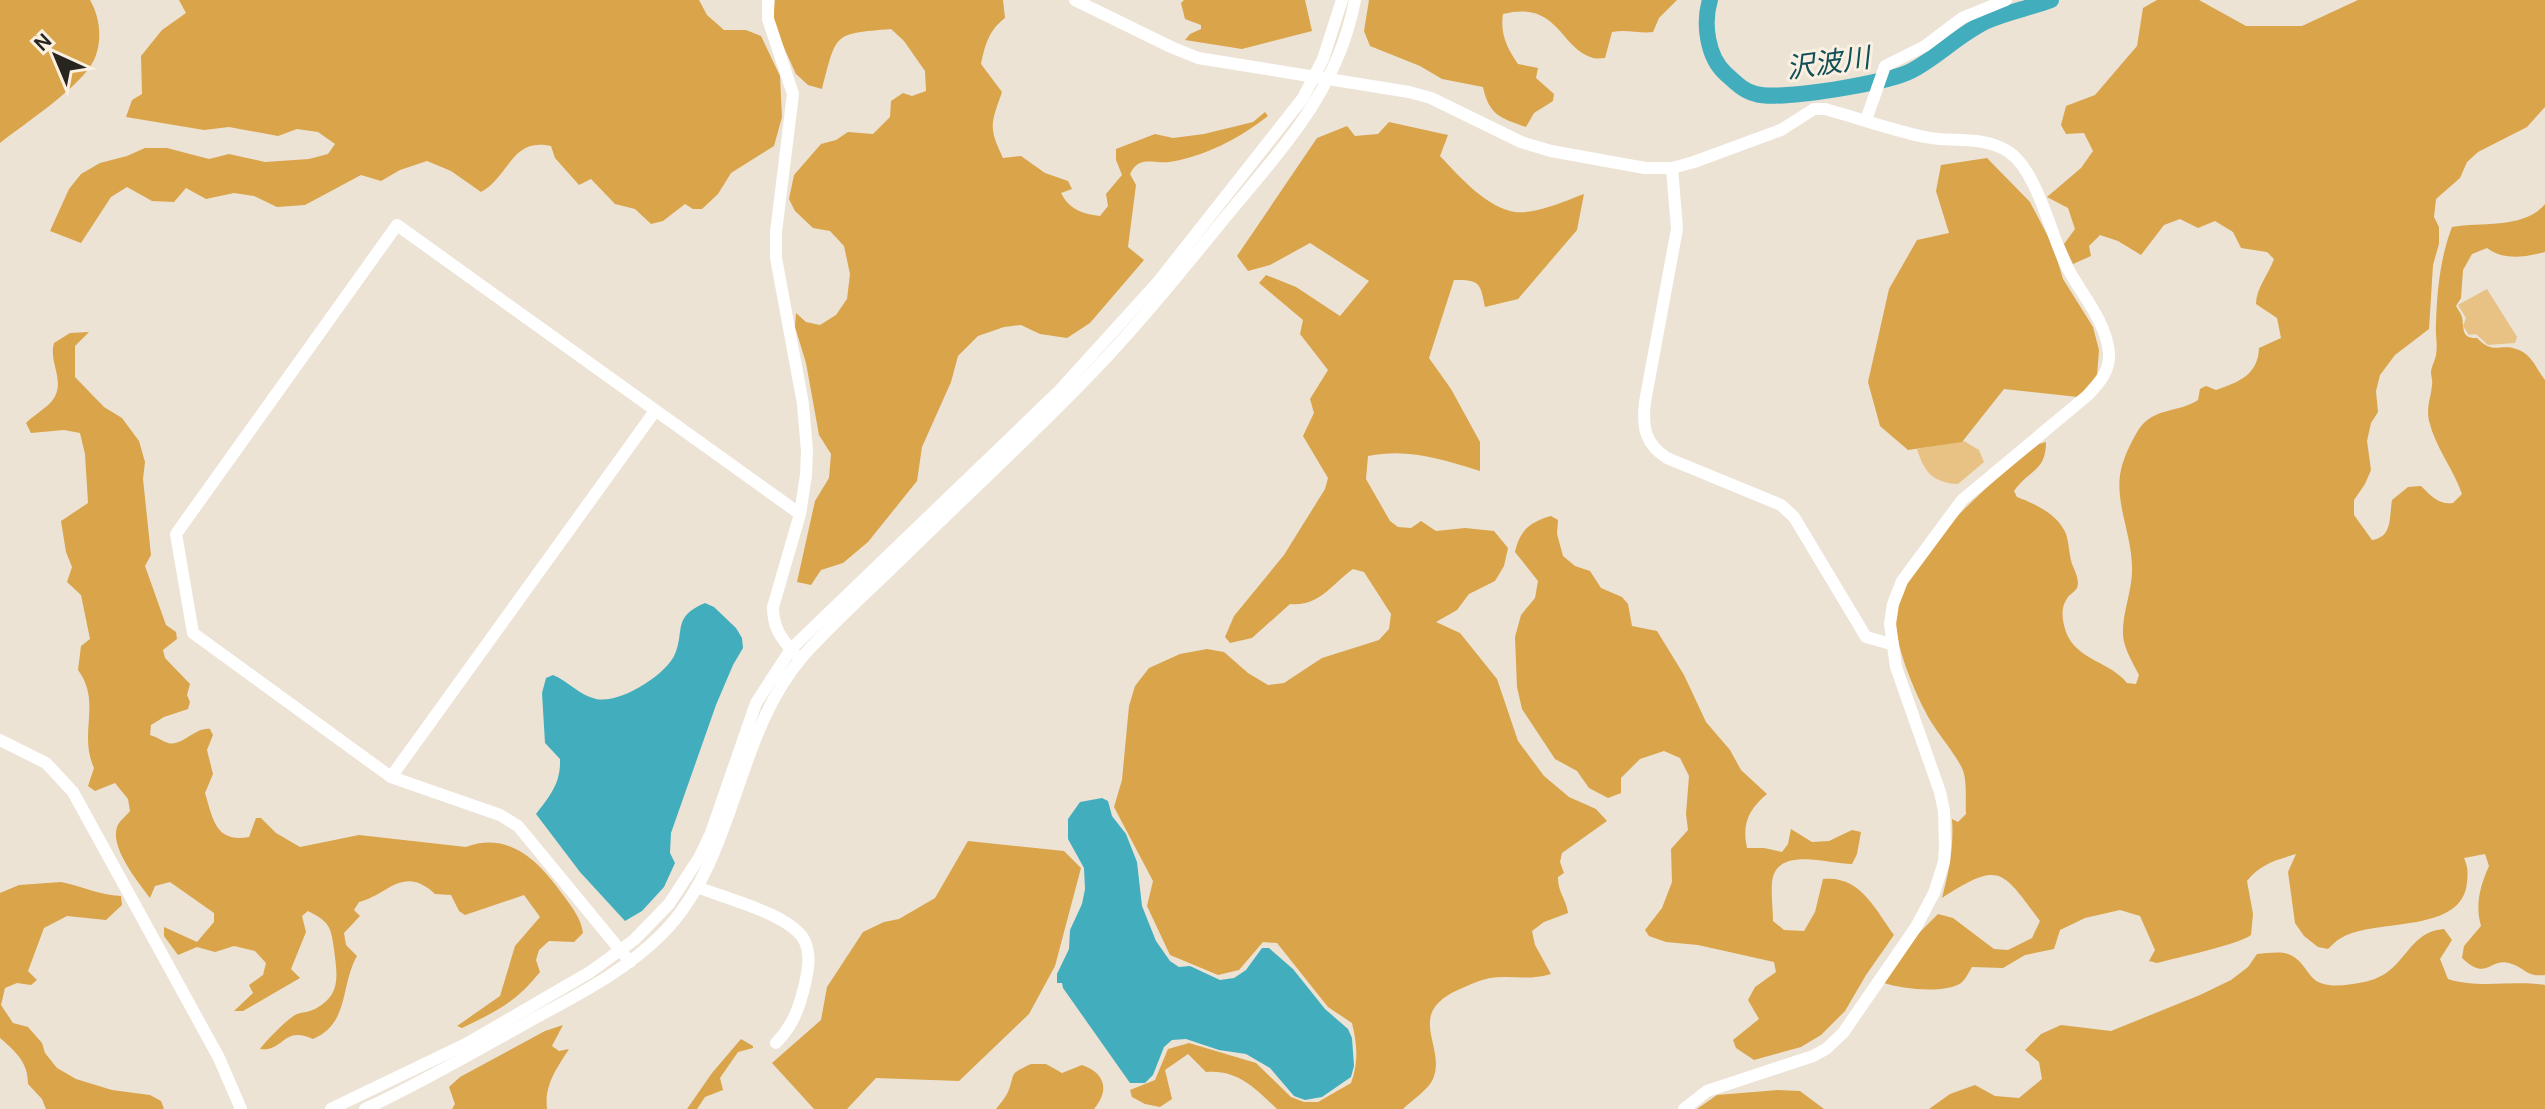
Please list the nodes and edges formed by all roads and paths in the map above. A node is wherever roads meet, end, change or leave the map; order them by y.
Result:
1 (768, 0) edge
2 (1075, 0) edge
3 (1342, 0) edge
4 (1355, 0) edge
5 (2006, 0) edge
6 (1314, 78) junction
7 (1329, 80) junction
8 (1866, 120) junction
9 (1672, 168) junction
10 (655, 411) junction
11 (800, 514) junction
12 (1891, 644) junction
13 (796, 654) junction
14 (0, 740) edge
15 (391, 777) junction
16 (697, 887) junction
17 (620, 951) junction
18 (630, 962) junction
19 (776, 1043) dead end
20 (241, 1109) edge
21 (331, 1109) edge
22 (365, 1109) edge
23 (1684, 1109) edge

1 - 11 street
2 - 6 street
3 - 6 street
4 - 7 street
5 - 8 street
6 - 7 street
6 - 13 street
7 - 9 street
7 - 13 street
8 - 9 street
8 - 12 street
9 - 12 street
10 - 11 street
10 - 15 street
10 - 15 street
11 - 13 street
12 - 23 street
13 - 16 street
13 - 17 street
14 - 20 street
15 - 17 street
16 - 18 street
16 - 19 street
17 - 18 street
17 - 21 street
18 - 22 street

